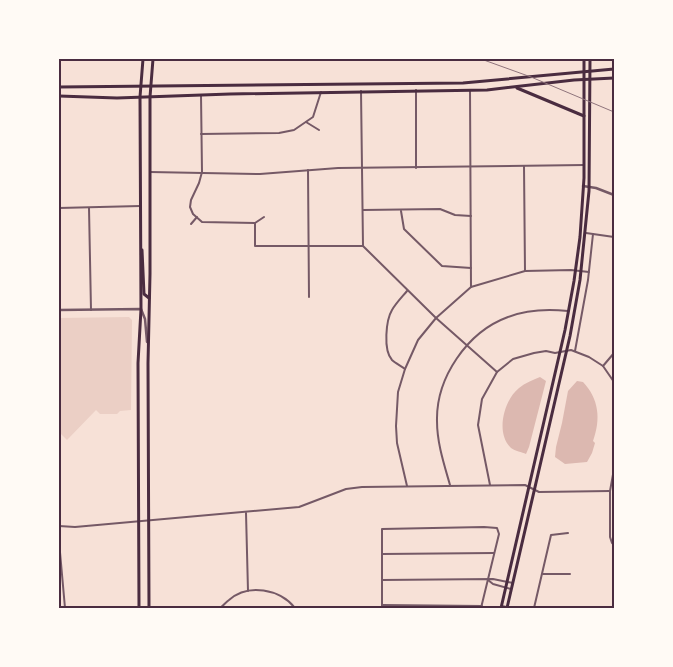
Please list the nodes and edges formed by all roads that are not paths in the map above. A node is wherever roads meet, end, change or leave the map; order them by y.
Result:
1 (143, 59) edge
2 (153, 59) edge
3 (522, 59) edge
4 (584, 59) edge
5 (590, 59) edge
6 (526, 60) edge
7 (614, 69) edge
8 (584, 71) junction
9 (590, 71) junction
10 (614, 78) edge
11 (583, 79) junction
12 (590, 79) junction
13 (416, 84) junction
14 (424, 84) junction
15 (324, 85) junction
16 (59, 87) edge
17 (140, 87) junction
18 (151, 87) junction
19 (517, 88) junction
20 (405, 90) junction
21 (416, 90) junction
22 (470, 90) junction
23 (321, 92) junction
24 (361, 92) junction
25 (59, 96) edge
26 (201, 96) junction
27 (140, 97) junction
28 (150, 97) junction
29 (584, 116) junction
30 (306, 122) junction
31 (319, 130) dead end
32 (201, 134) junction
33 (584, 165) junction
34 (524, 166) junction
35 (471, 167) junction
36 (362, 168) junction
37 (416, 168) junction
38 (308, 170) junction
39 (150, 172) junction
40 (202, 172) junction
41 (583, 186) junction
42 (589, 186) junction
43 (614, 195) edge
44 (140, 206) junction
45 (59, 208) edge
46 (89, 208) junction
47 (363, 210) junction
48 (401, 210) junction
49 (470, 216) junction
50 (196, 217) junction
51 (264, 218) dead end
52 (255, 223) junction
53 (191, 224) dead end
54 (586, 233) junction
55 (594, 234) junction
56 (614, 237) edge
57 (140, 240) junction
58 (362, 246) junction
59 (308, 247) junction
60 (470, 268) junction
61 (576, 270) junction
62 (525, 271) junction
63 (581, 271) junction
64 (589, 272) junction
65 (471, 288) junction
66 (407, 291) junction
67 (309, 297) dead end
68 (150, 298) junction
69 (140, 309) junction
70 (59, 310) edge
71 (90, 310) junction
72 (569, 311) junction
73 (436, 318) junction
74 (466, 346) junction
75 (567, 351) junction
76 (148, 352) junction
77 (560, 352) junction
78 (575, 352) junction
79 (614, 353) edge
80 (603, 366) junction
81 (405, 369) junction
82 (497, 372) junction
83 (614, 382) edge
84 (614, 469) edge
85 (450, 485) junction
86 (490, 485) junction
87 (408, 486) junction
88 (529, 487) junction
89 (535, 490) junction
90 (610, 491) junction
91 (246, 513) junction
92 (149, 520) junction
93 (139, 521) junction
94 (59, 526) edge
95 (568, 532) dead end
96 (59, 544) edge
97 (613, 544) edge
98 (494, 553) junction
99 (382, 554) junction
100 (542, 574) junction
101 (570, 574) dead end
102 (382, 580) junction
103 (488, 580) junction
104 (507, 582) junction
105 (513, 583) junction
106 (613, 587) dead end
107 (506, 588) junction
108 (512, 589) junction
109 (248, 591) junction
110 (381, 606) edge
111 (482, 607) edge
112 (502, 607) edge
113 (65, 608) edge
114 (141, 608) edge
115 (149, 608) edge
116 (220, 608) edge
117 (295, 608) edge
118 (509, 608) edge
119 (534, 608) edge
120 (613, 608) edge

1 - 17 main road
2 - 18 main road
3 - 6 street
4 - 8 main road
5 - 9 main road
7 - 9 main road
8 - 9 main road
8 - 11 main road
8 - 14 main road
9 - 12 main road
10 - 12 main road
11 - 12 main road
11 - 19 main road
11 - 29 main road
12 - 42 main road
13 - 14 main road
13 - 15 main road
13 - 20 main road
14 - 21 main road
15 - 18 main road
15 - 23 main road
16 - 17 main road
17 - 18 main road
17 - 27 main road
18 - 28 main road
19 - 22 main road
19 - 29 main road
20 - 21 main road
20 - 24 main road
21 - 22 main road
21 - 37 street
22 - 35 street
23 - 24 main road
23 - 26 main road
23 - 30 street
24 - 36 street
25 - 27 main road
26 - 28 main road
26 - 32 street
27 - 28 main road
27 - 44 main road
28 - 39 main road
29 - 33 main road
30 - 31 street
30 - 32 street
32 - 40 street
33 - 34 street
33 - 41 main road
34 - 35 street
34 - 62 street
35 - 37 street
35 - 49 street
36 - 37 street
36 - 38 street
36 - 47 street
38 - 40 street
38 - 59 street
39 - 40 street
39 - 68 main road
40 - 50 street
41 - 42 street
41 - 61 main road
42 - 43 street
42 - 54 main road
44 - 46 street
44 - 57 main road
45 - 46 street
46 - 71 street
47 - 48 street
47 - 58 street
48 - 49 street
48 - 60 street
49 - 60 street
50 - 52 street
50 - 53 street
51 - 52 street
52 - 59 street
54 - 55 street
54 - 63 main road
55 - 56 street
55 - 64 street
57 - 68 main road
57 - 69 main road
58 - 59 street
58 - 66 street
59 - 67 street
60 - 65 street
61 - 62 street
61 - 63 street
61 - 72 main road
62 - 65 street
63 - 64 street
63 - 75 main road
64 - 78 street
65 - 73 street
66 - 73 street
66 - 81 street
68 - 76 main road
69 - 71 street
69 - 76 street
69 - 93 main road
70 - 71 street
72 - 74 street
72 - 77 main road
73 - 74 street
73 - 81 street
74 - 82 street
74 - 85 street
75 - 77 street
75 - 78 street
75 - 89 main road
76 - 92 main road
77 - 82 street
77 - 88 main road
78 - 80 street
79 - 80 street
80 - 83 street
81 - 87 street
82 - 86 street
84 - 90 street
85 - 86 street
85 - 87 street
86 - 88 street
87 - 91 street
88 - 89 street
88 - 104 main road
89 - 90 street
89 - 105 main road
90 - 97 street
91 - 92 street
91 - 109 street
92 - 93 street
92 - 115 main road
93 - 94 street
93 - 114 main road
94 - 96 street
95 - 100 street
96 - 113 street
98 - 99 street
98 - 99 street
98 - 103 street
99 - 102 street
100 - 101 street
100 - 119 street
102 - 103 street
102 - 110 street
103 - 104 street
103 - 107 street
103 - 111 street
104 - 105 street
104 - 107 main road
105 - 108 main road
106 - 120 street
107 - 108 street
107 - 112 main road
108 - 118 main road
109 - 116 street
109 - 117 street
110 - 111 street
112 - 118 street

